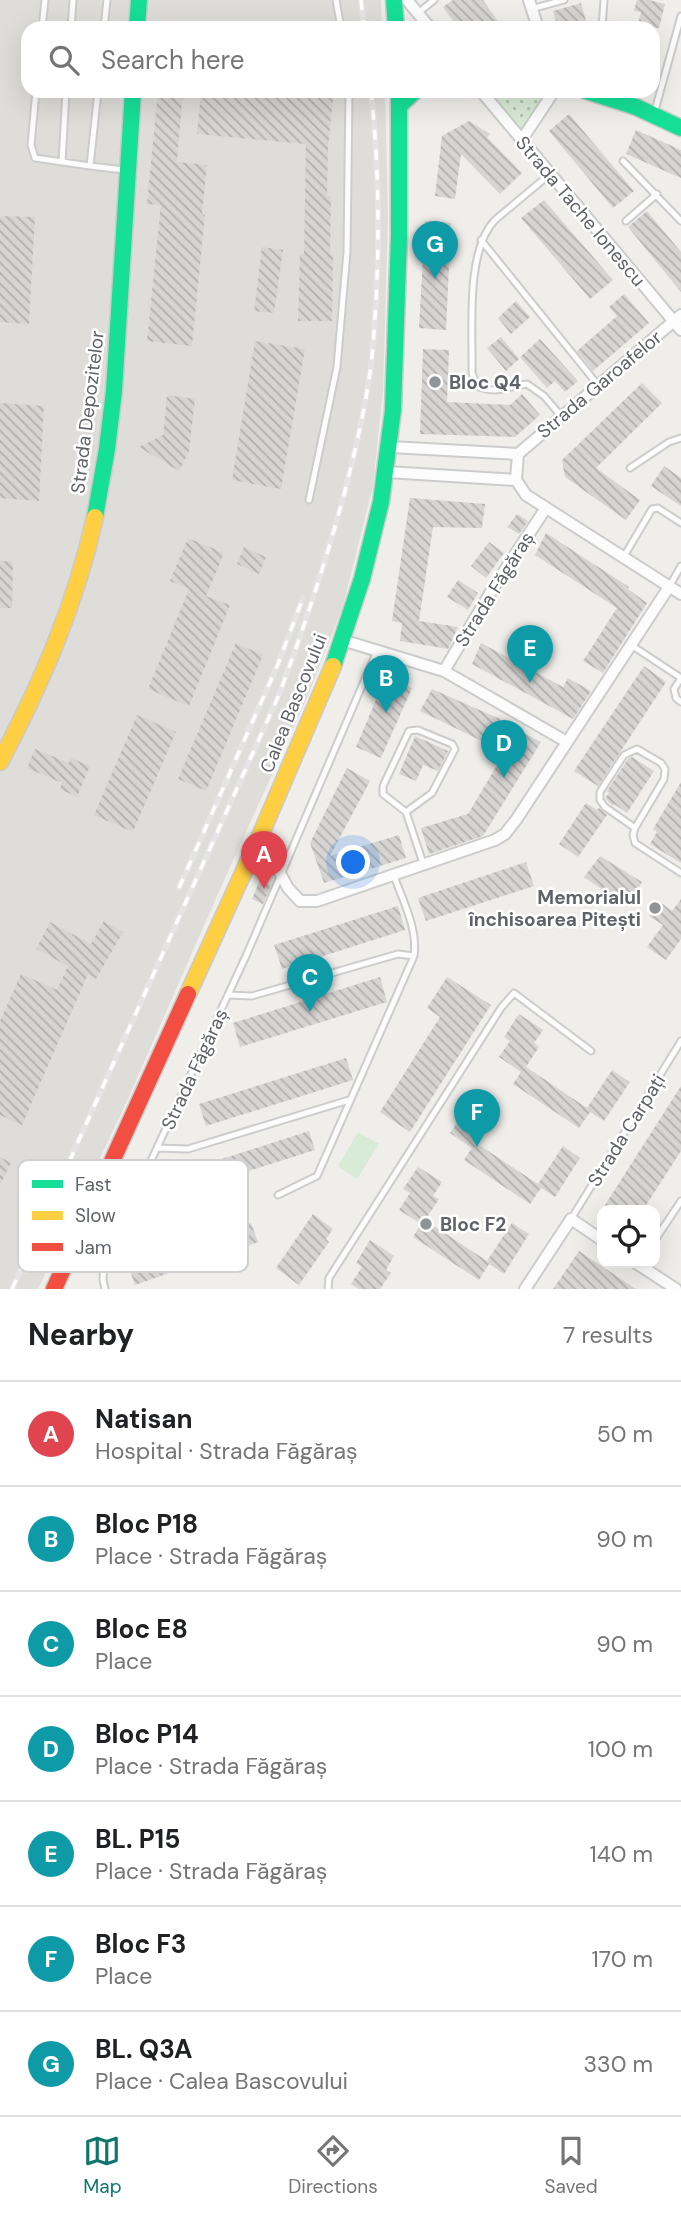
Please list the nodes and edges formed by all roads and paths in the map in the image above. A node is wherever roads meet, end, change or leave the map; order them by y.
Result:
1 (45, 0) edge
2 (73, 0) edge
3 (107, 0) edge
4 (139, 0) edge
5 (336, 0) edge
6 (394, 0) edge
7 (407, 0) edge
8 (434, 0) edge
9 (564, 0) edge
10 (604, 0) edge
11 (530, 4) edge
12 (418, 13) junction
13 (681, 16) edge
14 (43, 21) edge
15 (72, 21) edge
16 (105, 21) edge
17 (138, 21) edge
18 (340, 21) edge
19 (396, 21) edge
20 (424, 21) edge
21 (536, 21) edge
22 (602, 21) edge
23 (660, 90) edge
24 (35, 98) edge
25 (66, 98) edge
26 (97, 98) edge
27 (133, 98) edge
28 (349, 98) edge
29 (487, 98) edge
30 (549, 98) edge
31 (606, 98) edge
32 (658, 98) edge
33 (399, 99) edge
34 (653, 115) junction
35 (681, 128) edge
36 (521, 141) junction
37 (623, 161) dead end
38 (62, 162) junction
39 (90, 166) junction
40 (129, 170) junction
41 (550, 174) junction
42 (657, 194) junction
43 (681, 220) edge
44 (626, 221) dead end
45 (481, 240) junction
46 (679, 322) edge
47 (598, 384) junction
48 (561, 416) junction
49 (681, 438) edge
50 (390, 447) junction
51 (518, 454) junction
52 (630, 468) dead end
53 (387, 472) junction
54 (516, 480) junction
55 (309, 500) dead end
56 (546, 508) junction
57 (681, 523) edge
58 (623, 558) junction
59 (681, 566) edge
60 (669, 586) junction
61 (681, 594) edge
62 (342, 640) junction
63 (630, 645) junction
64 (377, 650) junction
65 (444, 671) junction
66 (681, 678) edge
67 (681, 702) edge
68 (567, 742) junction
69 (0, 762) edge
70 (406, 812) junction
71 (635, 828) junction
72 (260, 836) junction
73 (424, 866) junction
74 (681, 873) edge
75 (281, 875) junction
76 (394, 876) junction
77 (414, 956) junction
78 (228, 995) junction
79 (681, 1041) edge
80 (591, 1051) dead end
81 (349, 1100) junction
82 (157, 1148) junction
83 (113, 1160) edge
84 (151, 1160) edge
85 (278, 1195) dead end
86 (681, 1201) edge
87 (571, 1219) junction
88 (660, 1232) edge
89 (597, 1237) edge
90 (645, 1268) edge
91 (62, 1272) edge
92 (54, 1289) edge
93 (328, 1289) edge
94 (525, 1289) edge
95 (676, 1289) edge

1 - 14 lane
2 - 15 lane
3 - 16 lane
4 - 17 street
5 - 18 lane
6 - 19 street
7 - 12 street
8 - 12 lane
9 - 11 lane
10 - 22 lane
11 - 21 street
12 - 20 street
13 - 23 lane
24 - 38 lane
25 - 38 lane
26 - 39 lane
27 - 40 street, Strada Depozitelor
28 - 55 lane
29 - 36 street, Strada Tache Ionescu
30 - 36 street
31 - 34 street
32 - 34 lane
33 - 50 street, Calea Bascovului
34 - 35 street
36 - 41 street, Strada Tache Ionescu
37 - 42 lane
38 - 39 lane
39 - 40 lane
40 - 69 street, Strada Depozitelor
41 - 45 lane
41 - 46 street, Strada Tache Ionescu
42 - 43 lane
42 - 44 lane
45 - 47 lane
45 - 48 lane
46 - 47 street, Strada Garoafelor
47 - 48 street, Strada Garoafelor
48 - 51 street, Strada Garoafelor
49 - 52 lane
50 - 51 street
50 - 53 street, Calea Bascovului
51 - 54 street
53 - 54 street
53 - 62 street, Calea Bascovului
54 - 56 street
56 - 58 street
56 - 65 street, Strada Făgăraș
57 - 58 lane
58 - 60 street
59 - 60 lane
60 - 61 street
60 - 63 street
62 - 64 street
62 - 72 street, Calea Bascovului
63 - 66 lane
63 - 68 street
64 - 65 street
64 - 75 lane, Strada Făgăraș
65 - 68 street
66 - 67 lane
68 - 73 street
70 - 70 lane
70 - 73 lane
71 - 71 lane
71 - 74 lane
72 - 75 street
72 - 83 street, Calea Bascovului
73 - 76 street
75 - 76 street
75 - 78 lane, Strada Făgăraș
76 - 77 lane
77 - 78 lane
77 - 81 lane
78 - 82 lane, Strada Făgăraș
79 - 87 lane, Strada Carpați
80 - 93 lane
81 - 82 lane
81 - 85 lane
82 - 84 lane, Strada Făgăraș
86 - 88 lane
87 - 89 street
87 - 94 street, Strada Carpați
90 - 95 street
91 - 92 street, Calea Bascovului

